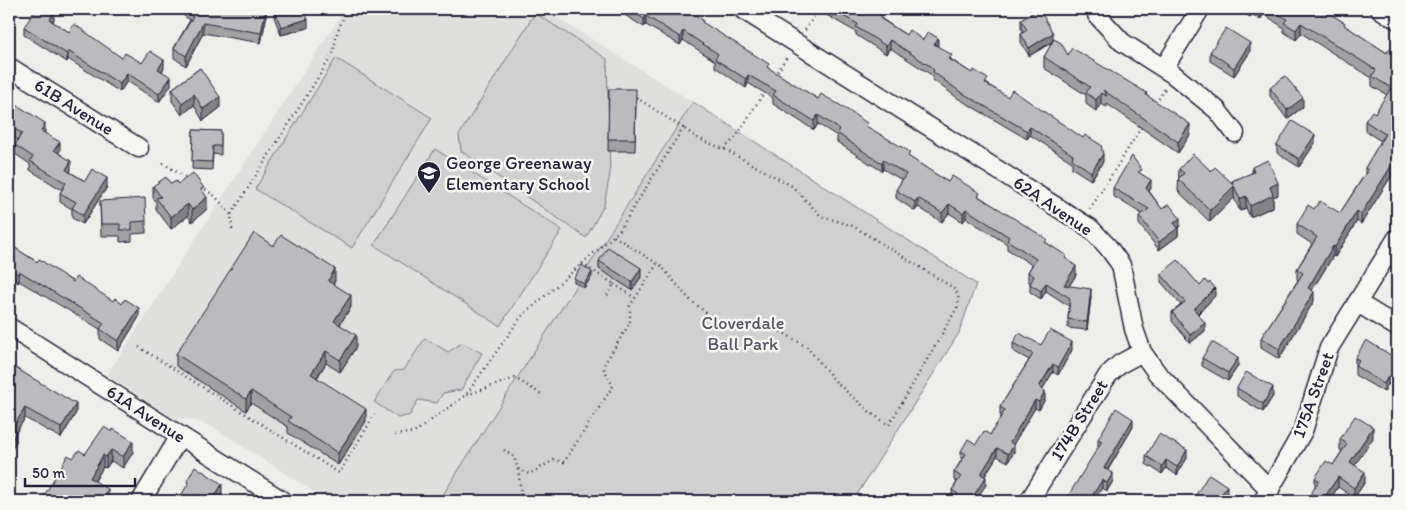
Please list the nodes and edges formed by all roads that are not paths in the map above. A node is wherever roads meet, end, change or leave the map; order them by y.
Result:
1 (742, 9) edge
2 (1200, 9) edge
3 (1380, 9) edge
4 (1097, 15) dead end
5 (1397, 20) edge
6 (9, 67) edge
7 (1164, 68) junction
8 (1235, 133) dead end
9 (139, 148) dead end
10 (1397, 238) edge
11 (1358, 303) junction
12 (9, 327) edge
13 (1397, 328) edge
14 (1142, 352) junction
15 (180, 436) junction
16 (1267, 495) edge
17 (141, 501) edge
18 (284, 501) edge
19 (1029, 501) edge

1 - 14 street, 62A Avenue
2 - 7 street
3 - 5 street
4 - 7 street
6 - 9 street, 61B Avenue
7 - 8 street
10 - 11 street, 175A Street
11 - 13 street
11 - 16 street, 175A Street
12 - 15 street, 61A Avenue
14 - 16 street, 62A Avenue
14 - 19 street, 174B Street
15 - 17 street
15 - 18 street, 61A Avenue

